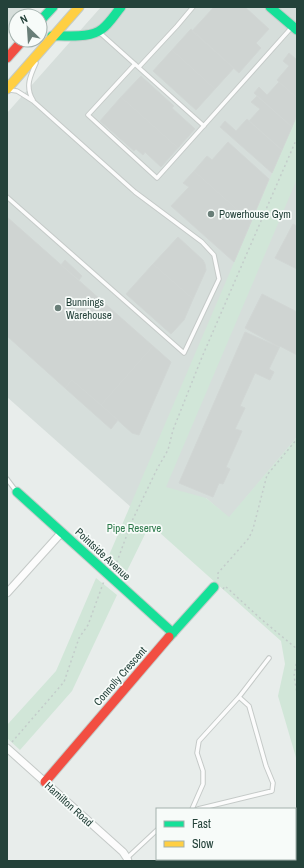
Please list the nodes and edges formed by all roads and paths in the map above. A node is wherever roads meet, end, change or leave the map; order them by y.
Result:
1 (79, 7) edge
2 (121, 7) edge
3 (193, 7) edge
4 (270, 7) edge
5 (295, 28) edge
6 (98, 31) junction
7 (52, 36) junction
8 (16, 48) edge
9 (7, 58) edge
10 (135, 64) junction
11 (139, 67) junction
12 (7, 89) edge
13 (33, 101) junction
14 (204, 126) junction
15 (297, 138) edge
16 (7, 197) edge
17 (297, 439) edge
18 (7, 479) edge
19 (17, 492) joint
20 (62, 532) junction
21 (115, 568) dead end
22 (104, 581) dead end
23 (217, 584) junction
24 (7, 593) edge
25 (173, 633) junction
26 (297, 649) edge
27 (269, 658) dead end
28 (297, 659) edge
29 (297, 693) edge
30 (239, 697) junction
31 (13, 741) dead end
32 (7, 748) edge
33 (44, 782) junction
34 (192, 808) edge
35 (202, 808) edge
36 (156, 831) edge
37 (128, 860) edge

1 - 7 street
2 - 6 street
3 - 11 lane
4 - 5 street
5 - 14 lane
6 - 7 street
6 - 10 lane
7 - 12 street
7 - 13 lane
8 - 9 street
10 - 11 lane
10 - 14 lane
11 - 14 lane
12 - 13 lane
13 - 16 lane
15 - 21 path
17 - 23 path
18 - 19 lane
19 - 20 street, Pointside Avenue
20 - 24 street
20 - 25 street, Pointside Avenue
22 - 31 path
23 - 25 street, Connolly Crescent
23 - 26 path
25 - 33 street, Connolly Crescent
27 - 30 lane
28 - 29 path
30 - 34 lane
30 - 35 lane
32 - 33 street, Hamilton Road
33 - 37 street, Hamilton Road
36 - 37 lane

